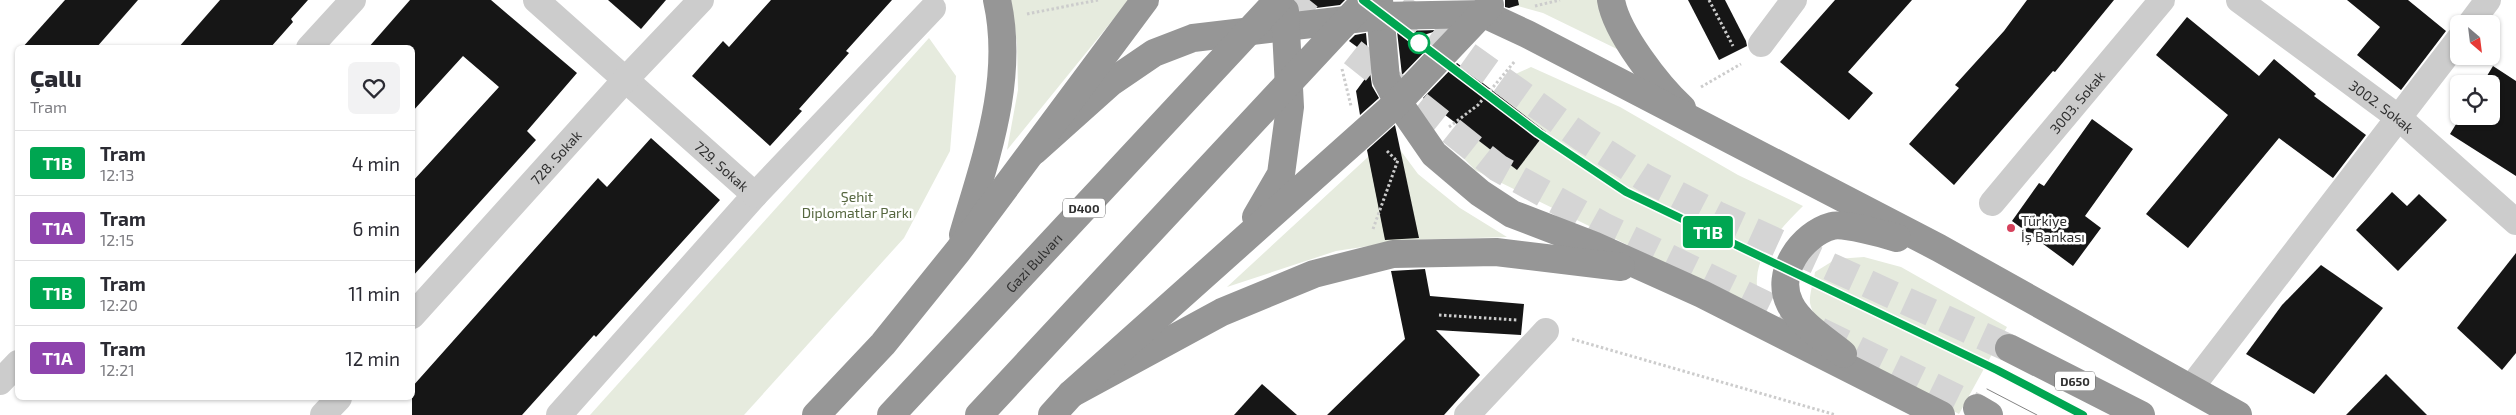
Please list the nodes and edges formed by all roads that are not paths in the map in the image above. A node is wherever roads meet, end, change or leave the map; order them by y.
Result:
1 (353, 0) edge
2 (536, 0) edge
3 (701, 0) edge
4 (1145, 0) edge
5 (1278, 0) edge
6 (1284, 0) edge
7 (1612, 0) edge
8 (1794, 0) edge
9 (2162, 0) edge
10 (2239, 0) edge
11 (2488, 0) edge
12 (1375, 5) edge
13 (1489, 7) edge
14 (933, 8) dead end
15 (999, 9) edge
16 (2477, 15) edge
17 (1286, 27) junction
18 (1761, 44) road end
19 (312, 45) edge
20 (2450, 50) edge
21 (625, 80) junction
22 (1398, 102) junction
23 (2398, 118) junction
24 (1706, 128) junction
25 (1034, 151) junction
26 (755, 195) junction
27 (1992, 203) dead end
28 (2516, 222) edge
29 (1244, 238) junction
30 (1939, 248) junction
31 (958, 251) junction
32 (1650, 271) junction
33 (415, 313) edge
34 (1546, 331) road end
35 (2009, 348) tunnel mouth
36 (15, 366) edge
37 (0, 382) edge
38 (1882, 386) junction
39 (2190, 389) junction
40 (1071, 394) junction
41 (337, 400) edge
42 (323, 415) edge
43 (559, 415) edge
44 (816, 415) edge
45 (891, 415) edge
46 (979, 415) edge
47 (1052, 415) edge
48 (1468, 415) edge
49 (1941, 415) edge
50 (2140, 415) edge
51 (2238, 415) edge

1 - 19 street
2 - 21 street, 729. Sokak
3 - 21 street, 728. Sokak
4 - 25 highway
5 - 45 highway, Gazi Bulvarı / D400, bridge
6 - 17 highway
7 - 24 highway
8 - 18 street
9 - 27 street, 3003. Sokak
10 - 23 street, 3002. Sokak
11 - 16 street
12 - 13 highway
12 - 17 highway
12 - 22 highway
12 - 46 highway, bridge
13 - 22 highway
13 - 24 highway
14 - 26 street
15 - 31 highway
17 - 25 highway
17 - 29 highway
20 - 23 street
21 - 26 street, 729. Sokak
21 - 33 street, 728. Sokak
22 - 29 highway
22 - 32 highway
23 - 28 street, 3002. Sokak
23 - 39 street
24 - 30 highway
25 - 31 highway
26 - 43 street, 729. Sokak
29 - 40 highway
30 - 38 highway
30 - 39 highway
31 - 44 highway
32 - 38 highway
32 - 40 highway
34 - 48 street
35 - 50 highway, D650
36 - 37 street
38 - 49 highway
39 - 51 highway
40 - 47 highway
41 - 42 street

